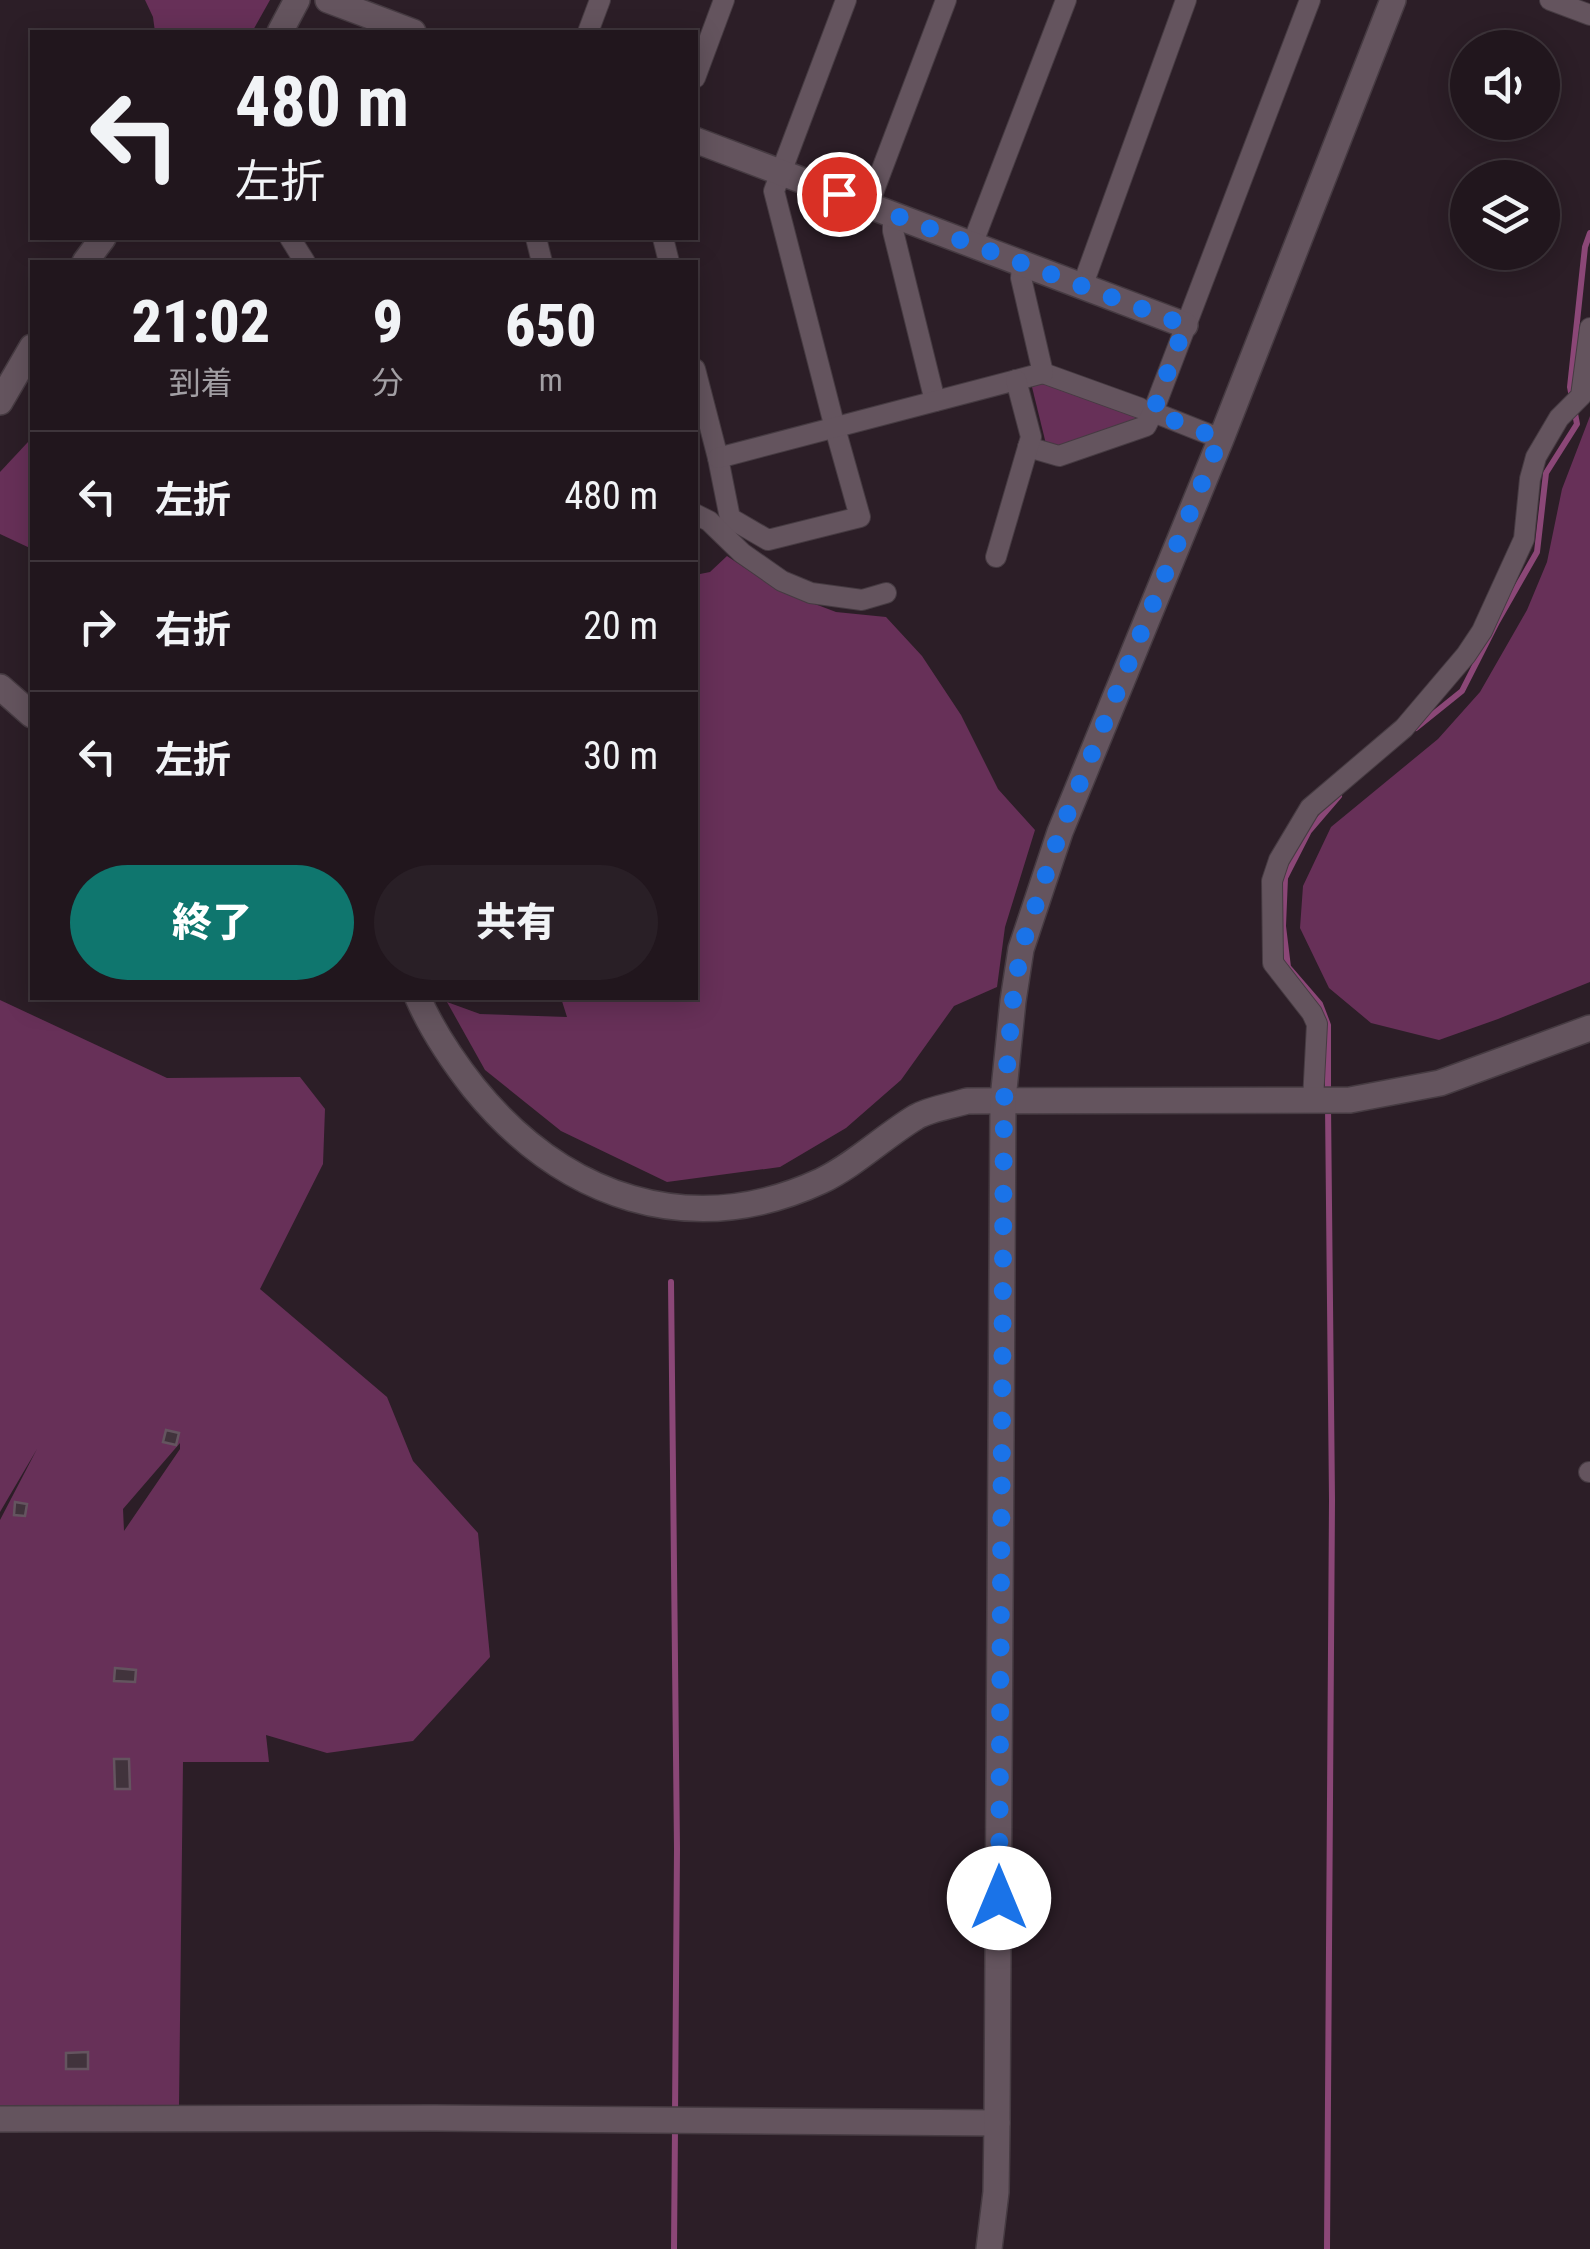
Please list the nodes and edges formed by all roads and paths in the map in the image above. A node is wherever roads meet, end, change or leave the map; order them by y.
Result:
1 (297, 0) edge
2 (328, 0) edge
3 (600, 0) edge
4 (724, 0) edge
5 (846, 0) edge
6 (946, 0) edge
7 (1066, 0) edge
8 (1186, 0) edge
9 (1310, 0) edge
10 (1393, 0) edge
11 (1550, 0) edge
12 (1590, 15) edge
13 (281, 30) edge
14 (408, 30) edge
15 (589, 30) edge
16 (698, 70) edge
17 (698, 141) edge
18 (781, 172) junction
19 (868, 206) junction
20 (893, 215) junction
21 (102, 240) edge
22 (972, 246) junction
23 (86, 260) edge
24 (1022, 264) junction
25 (1082, 287) junction
26 (1185, 325) junction
27 (1590, 328) edge
28 (30, 350) edge
29 (1043, 373) junction
30 (1016, 380) junction
31 (698, 394) edge
32 (934, 401) junction
33 (0, 402) edge
34 (1146, 410) junction
35 (835, 428) junction
36 (703, 437) edge
37 (1220, 439) junction
38 (1028, 447) junction
39 (718, 458) junction
40 (698, 516) edge
41 (996, 557) dead end
42 (886, 593) dead end
43 (0, 686) edge
44 (30, 713) edge
45 (419, 1000) edge
46 (1590, 1028) edge
47 (1004, 1100) junction
48 (1324, 1100) junction
49 (0, 2119) edge
50 (997, 2123) junction
51 (989, 2249) edge

1 - 13 street
2 - 14 street
3 - 15 street
4 - 16 street
5 - 18 street
6 - 19 street
7 - 22 street
8 - 25 street
9 - 26 street
10 - 37 street
11 - 12 street
17 - 18 street
18 - 19 street
18 - 35 street
19 - 20 street
20 - 22 street
20 - 32 street
21 - 23 street
22 - 24 street
24 - 25 street
24 - 29 street
25 - 26 street
26 - 34 street
27 - 48 street
28 - 33 street
29 - 30 street
29 - 34 street
30 - 32 street
30 - 38 street
31 - 36 street
32 - 35 street
34 - 37 street
34 - 38 street
35 - 39 street
35 - 39 street
36 - 39 street
37 - 47 street
38 - 41 street
40 - 42 street
43 - 44 street
45 - 47 street
46 - 48 street
47 - 48 street
47 - 50 street
49 - 50 street
50 - 51 street

